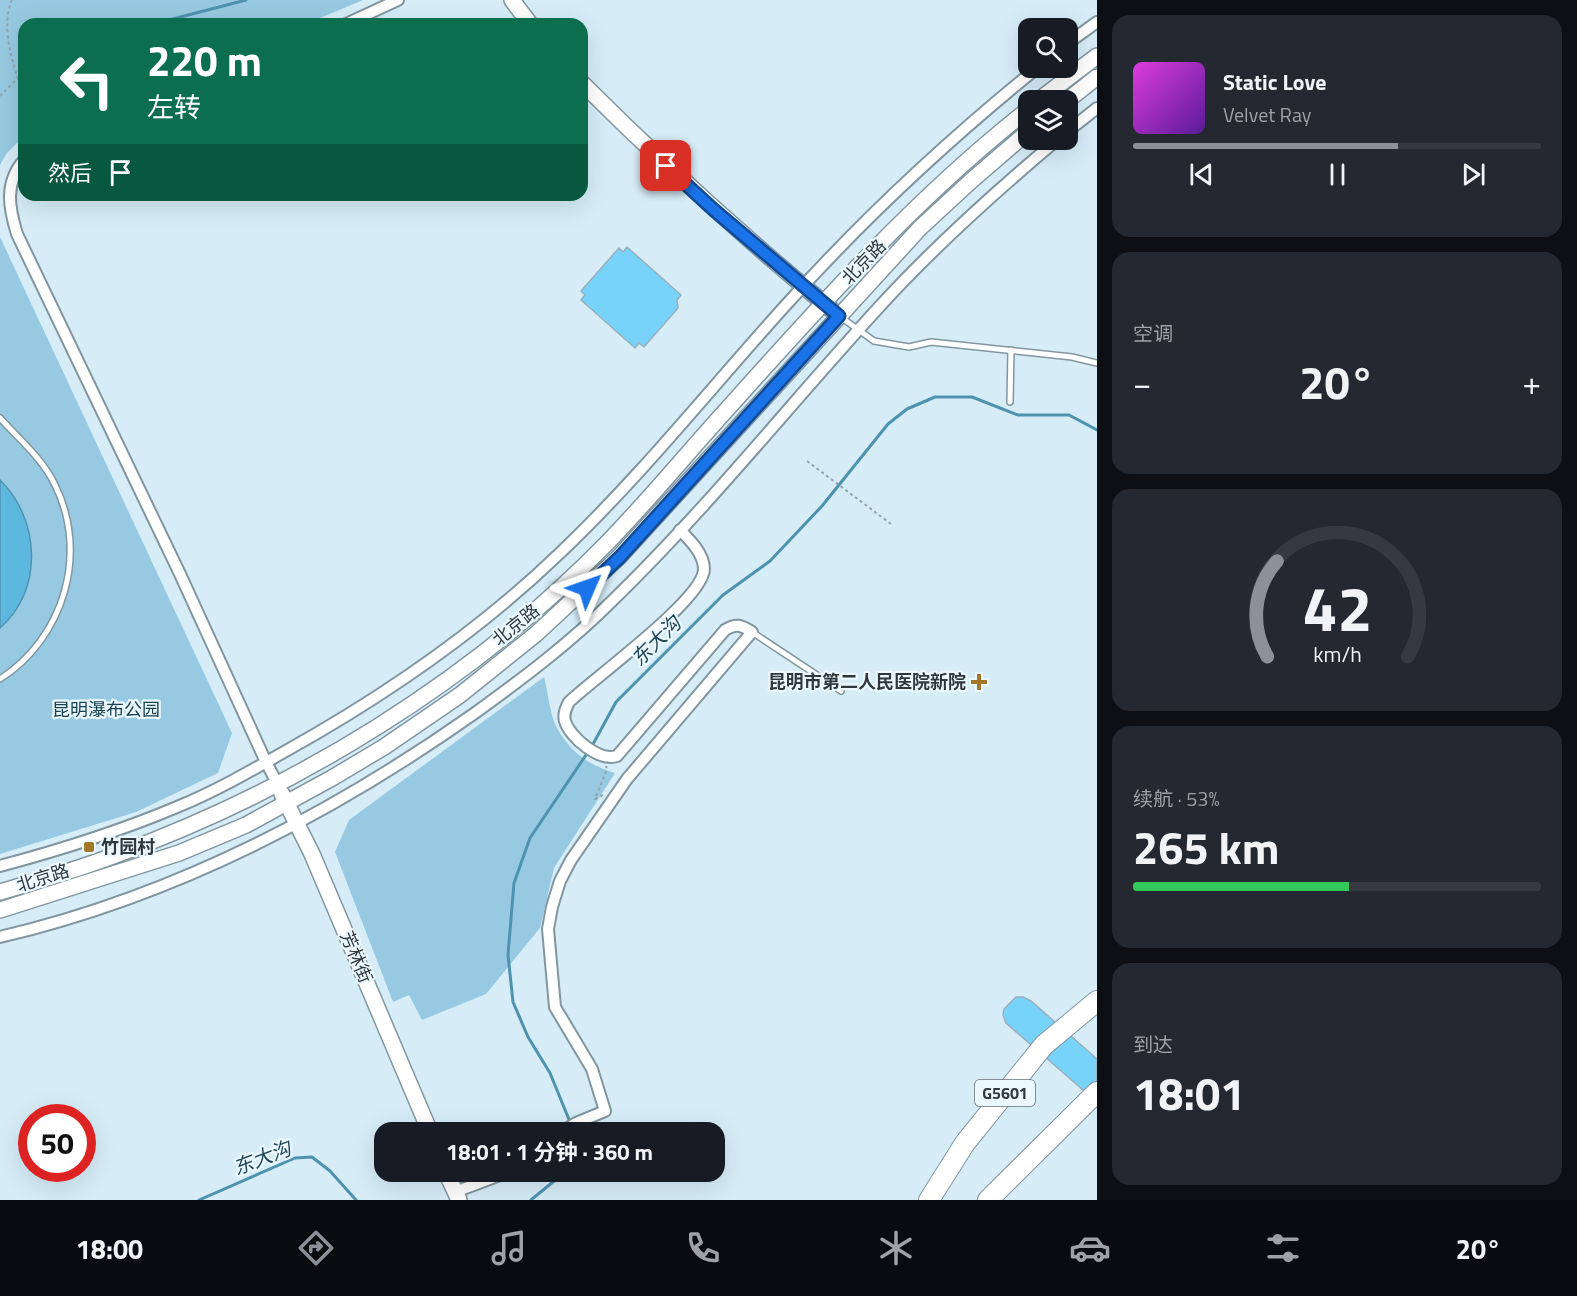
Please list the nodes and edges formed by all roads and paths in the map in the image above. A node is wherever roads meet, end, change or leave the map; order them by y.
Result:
1 (12, 0) edge
2 (398, 0) edge
3 (512, 0) edge
4 (4, 10) dead end
5 (359, 18) edge
6 (526, 18) edge
7 (1097, 22) edge
8 (1078, 36) edge
9 (5, 47) dead end
10 (1097, 56) edge
11 (1097, 77) edge
12 (1025, 78) edge
13 (18, 79) joint
14 (588, 89) edge
15 (1052, 90) edge
16 (1078, 92) edge
17 (0, 96) edge
18 (1097, 108) edge
19 (1018, 119) edge
20 (1078, 123) edge
21 (1018, 140) edge
22 (1045, 150) edge
23 (18, 168) edge
24 (804, 286) junction
25 (824, 303) junction
26 (839, 316) junction
27 (858, 330) junction
28 (1011, 350) junction
29 (1097, 363) edge
30 (1010, 402) dead end
31 (0, 417) edge
32 (807, 461) dead end
33 (891, 524) dead end
34 (681, 530) junction
35 (752, 632) junction
36 (0, 679) edge
37 (841, 691) dead end
38 (604, 758) junction
39 (266, 762) junction
40 (277, 783) junction
41 (615, 796) junction
42 (287, 803) junction
43 (297, 823) junction
44 (0, 866) edge
45 (0, 891) edge
46 (0, 910) edge
47 (0, 937) edge
48 (1097, 1001) edge
49 (1097, 1092) edge
50 (426, 1122) edge
51 (580, 1122) edge
52 (451, 1182) edge
53 (487, 1182) edge
54 (457, 1196) edge
55 (929, 1200) edge
56 (988, 1200) edge

1 - 4 path
2 - 5 street
3 - 6 main road
7 - 8 street
9 - 13 path
10 - 15 main road
11 - 16 main road
12 - 24 street
13 - 17 path
14 - 24 main road
18 - 20 street
19 - 25 main road, 北京路
21 - 26 main road, 北京路
22 - 27 street
23 - 39 street
24 - 25 main road
24 - 39 street
25 - 26 main road
25 - 40 main road, 北京路
26 - 27 lane
26 - 42 main road, 北京路
27 - 28 lane
27 - 34 street
28 - 29 lane
28 - 30 lane
31 - 36 lane
32 - 33 path
34 - 38 street
34 - 43 street
35 - 37 lane
35 - 38 street
35 - 41 street
38 - 41 path
39 - 40 street
39 - 44 street
40 - 42 main road, 芳林街
40 - 45 main road, 北京路
41 - 51 street
42 - 43 main road, 芳林街
42 - 46 main road, 北京路
43 - 47 street
43 - 50 main road, 芳林街
48 - 55 highway, G5601
49 - 56 highway
52 - 54 main road
53 - 54 street

